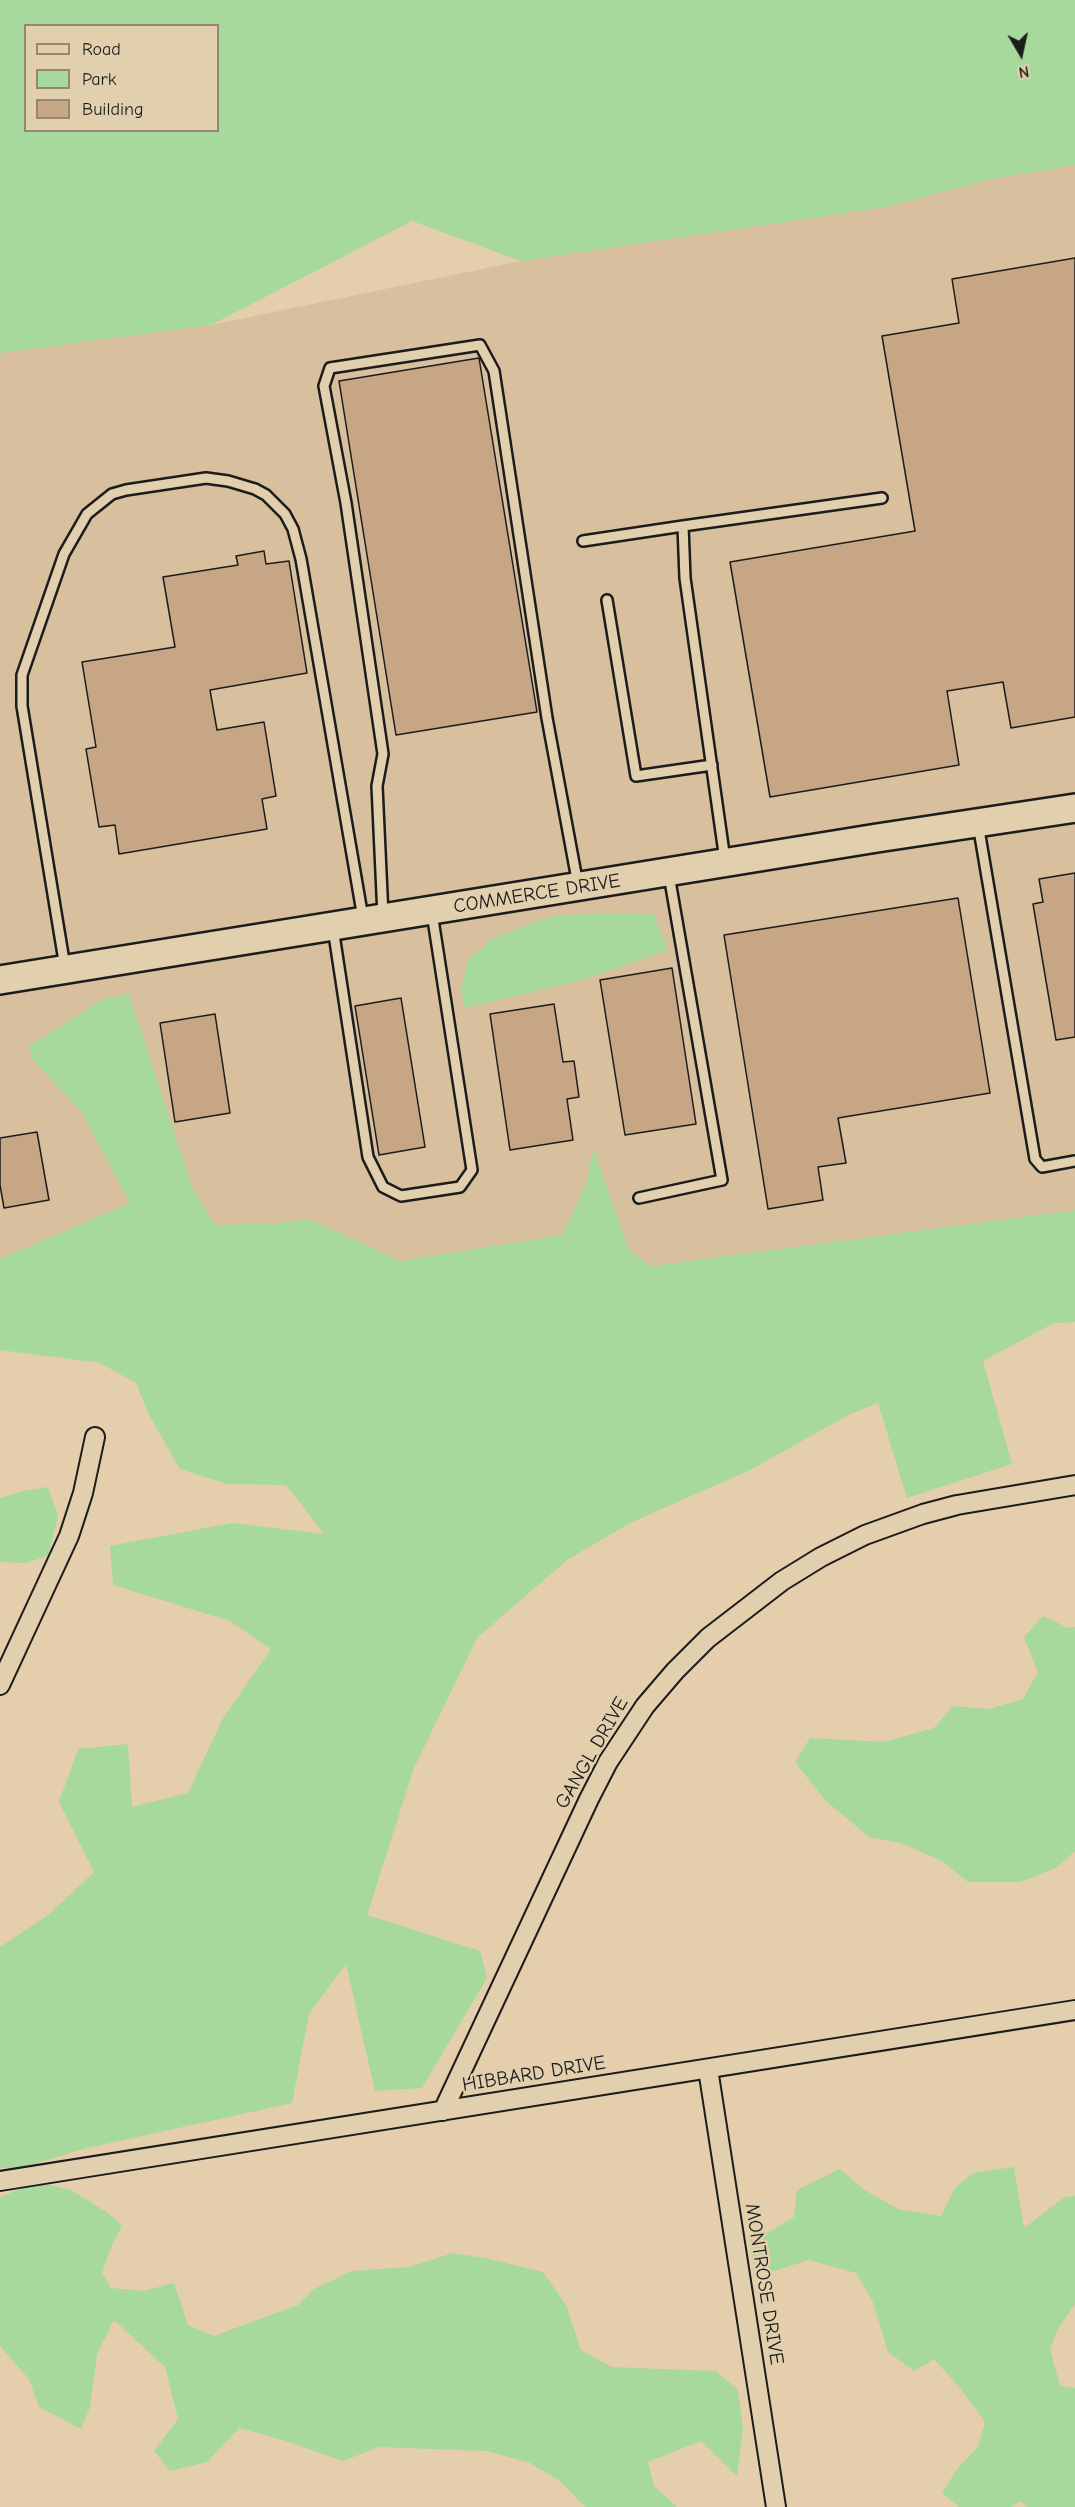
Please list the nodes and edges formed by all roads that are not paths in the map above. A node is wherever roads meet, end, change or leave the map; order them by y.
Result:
1 (882, 498) dead end
2 (683, 526) junction
3 (583, 541) dead end
4 (607, 600) dead end
5 (712, 765) junction
6 (1075, 808) edge
7 (978, 823) junction
8 (726, 862) junction
9 (669, 872) junction
10 (579, 887) junction
11 (432, 911) junction
12 (373, 920) junction
13 (333, 927) junction
14 (66, 970) junction
15 (0, 980) edge
16 (1075, 1161) edge
17 (639, 1198) dead end
18 (95, 1437) dead end
19 (1075, 1485) edge
20 (5, 1662) edge
21 (0, 1685) edge
22 (1075, 2010) edge
23 (708, 2068) junction
24 (443, 2111) junction
25 (0, 2181) edge
26 (776, 2507) edge

1 - 2 lane
2 - 3 lane
2 - 5 lane
4 - 5 lane
5 - 8 lane
6 - 7 street, COMMERCE DRIVE
7 - 8 street, COMMERCE DRIVE
7 - 16 lane
8 - 9 street, COMMERCE DRIVE
9 - 10 street, COMMERCE DRIVE
9 - 17 lane
10 - 11 street, COMMERCE DRIVE
10 - 12 lane
11 - 12 street, COMMERCE DRIVE
11 - 13 lane
12 - 13 street, COMMERCE DRIVE
12 - 14 lane
13 - 14 street, COMMERCE DRIVE
14 - 15 street, COMMERCE DRIVE
18 - 20 street
19 - 24 street, GANGL DRIVE
20 - 21 street
22 - 23 street, HIBBARD DRIVE
23 - 24 street, HIBBARD DRIVE
23 - 26 street, MONTROSE DRIVE
24 - 25 street, HIBBARD DRIVE

